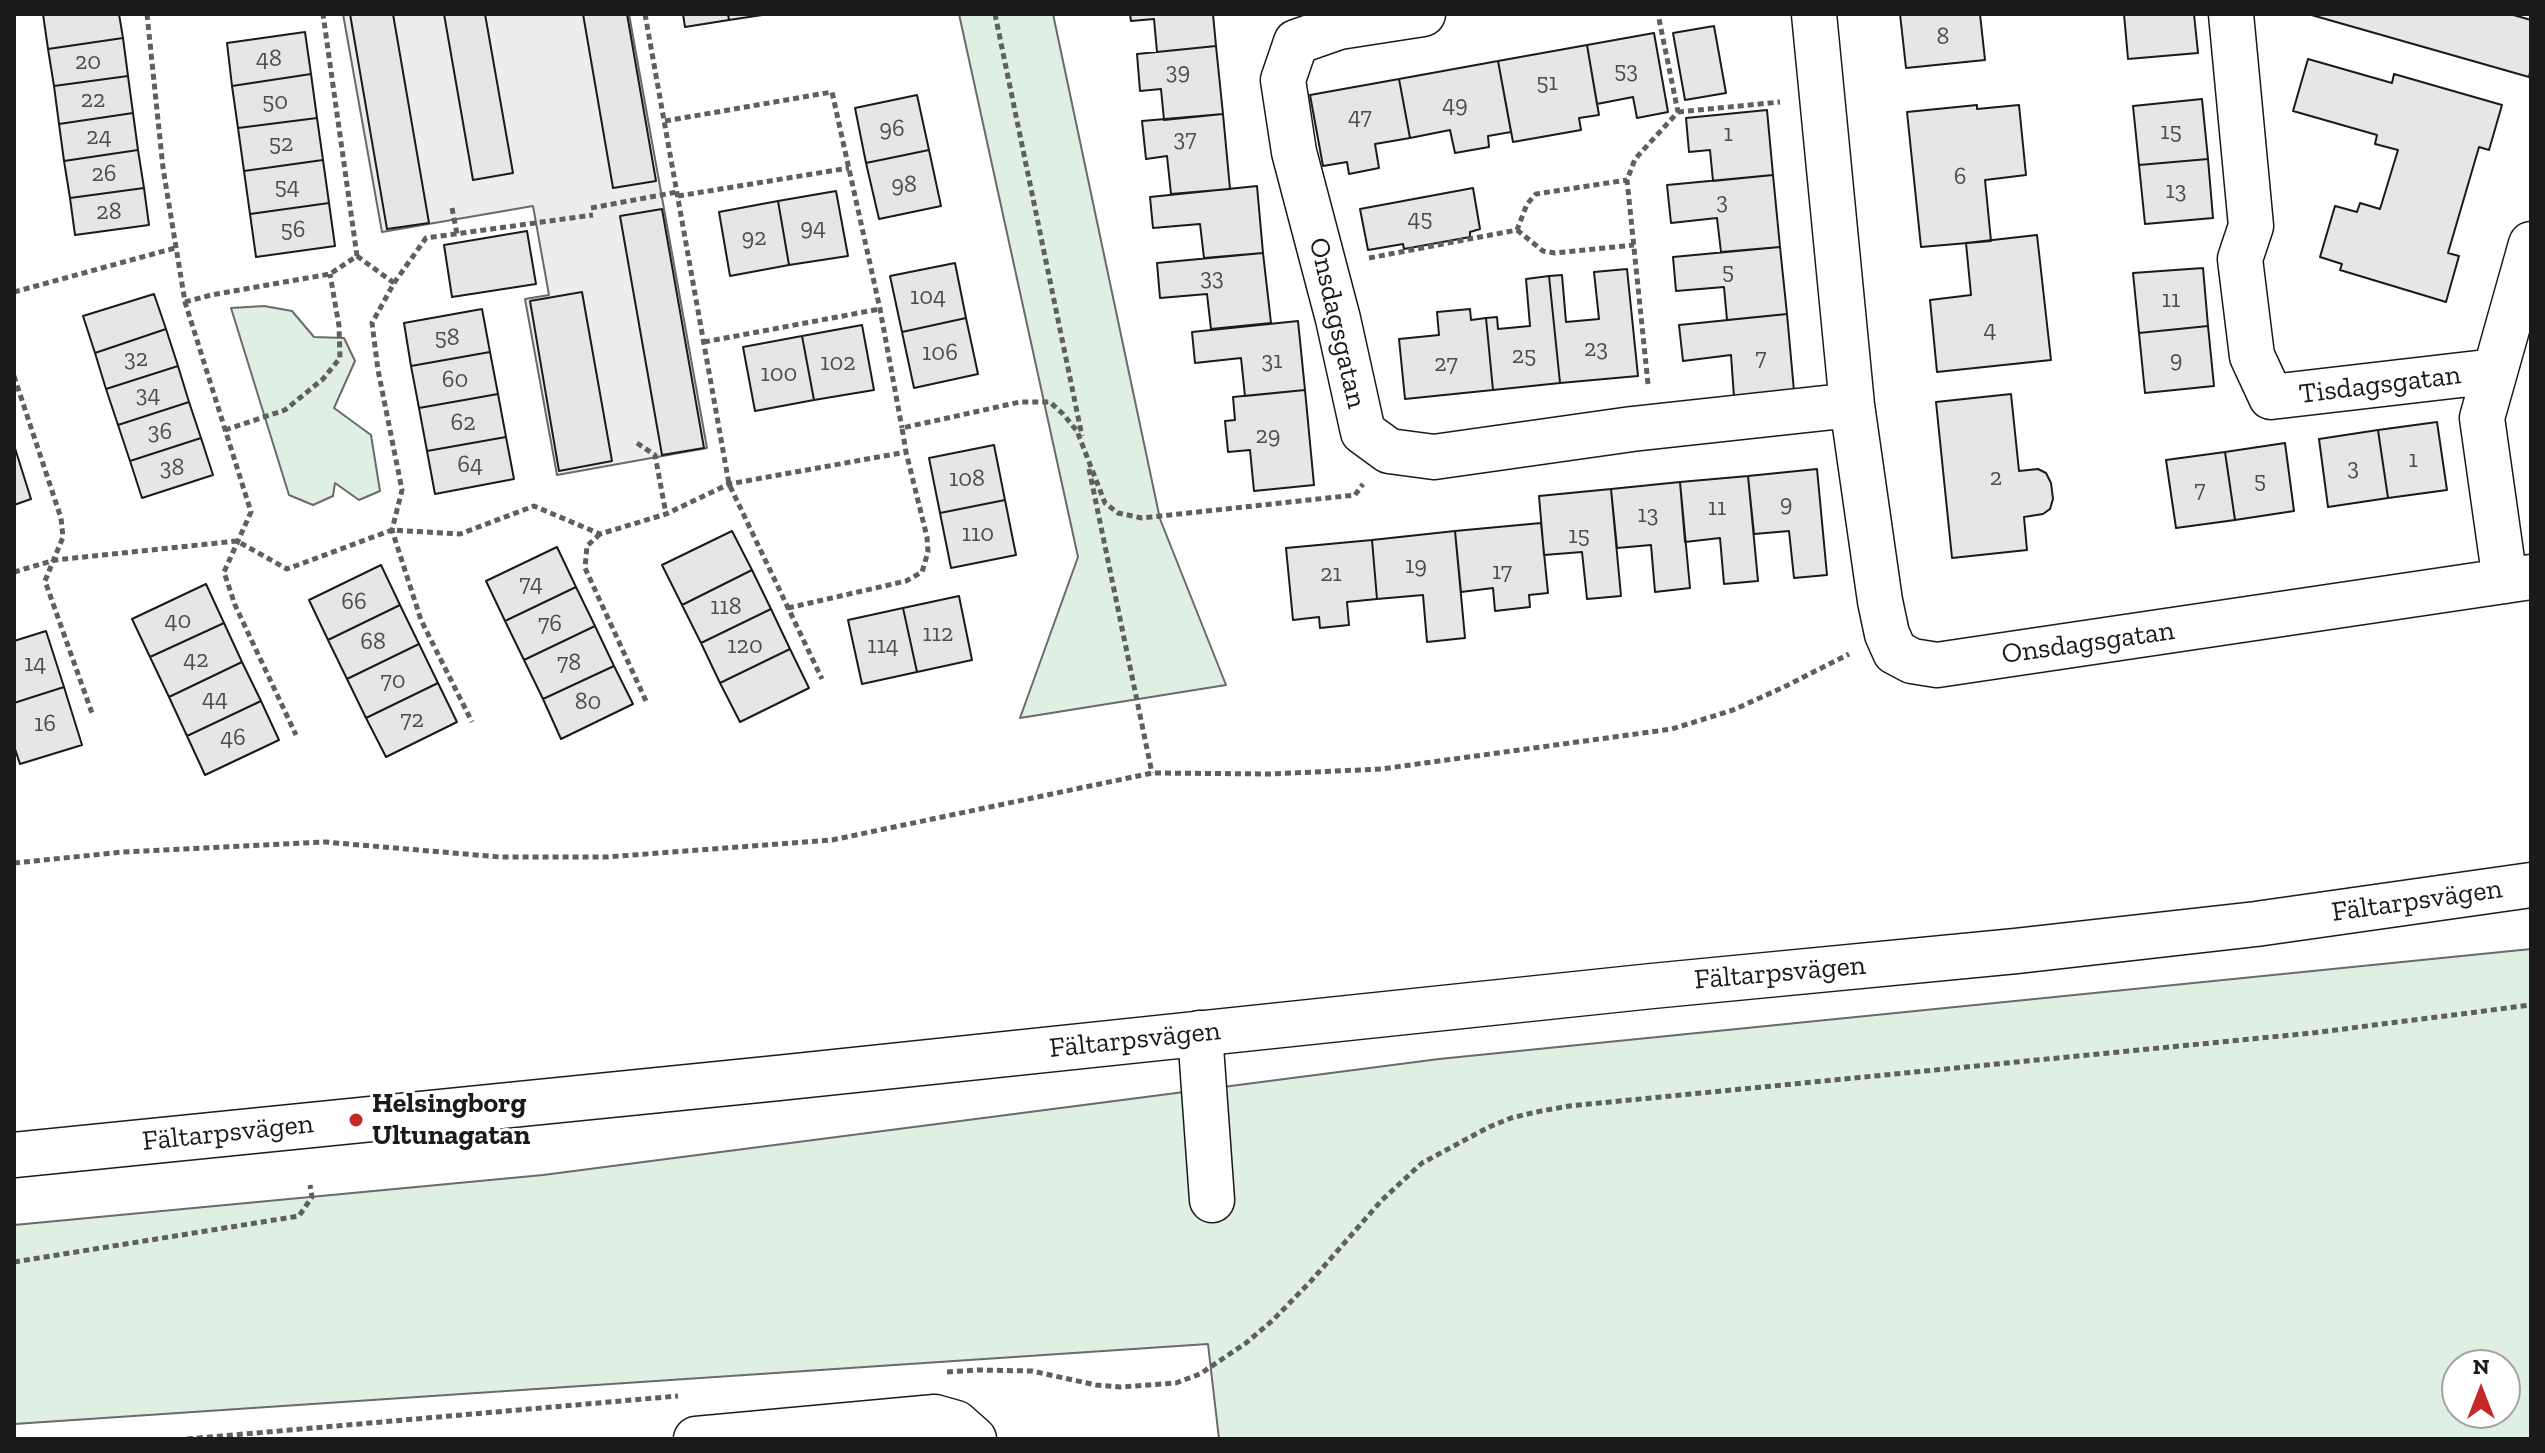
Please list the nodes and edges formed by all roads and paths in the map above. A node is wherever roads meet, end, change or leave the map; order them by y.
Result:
1 (147, 14) edge
2 (323, 14) edge
3 (645, 14) edge
4 (995, 14) edge
5 (1423, 14) edge
6 (1658, 14) edge
7 (1814, 14) edge
8 (2231, 14) edge
9 (1822, 97) junction
10 (1678, 112) junction
11 (665, 121) junction
12 (849, 168) junction
13 (1627, 180) junction
14 (678, 194) junction
15 (452, 208) dead end
16 (1517, 230) junction
17 (457, 234) junction
18 (2531, 244) edge
19 (1634, 245) junction
20 (176, 248) junction
21 (357, 256) junction
22 (1324, 266) junction
23 (330, 274) junction
24 (394, 283) junction
25 (14, 292) edge
26 (185, 302) junction
27 (880, 309) junction
28 (704, 342) junction
29 (2495, 371) junction
30 (14, 376) edge
31 (1852, 405) junction
32 (1653, 426) junction
33 (902, 428) junction
34 (225, 430) junction
35 (637, 443) dead end
36 (1389, 451) junction
37 (906, 452) junction
38 (1086, 454) junction
39 (729, 484) junction
40 (666, 514) junction
41 (392, 530) junction
42 (600, 534) junction
43 (237, 541) junction
44 (55, 560) junction
45 (14, 572) edge
46 (2518, 579) edge
47 (788, 608) junction
48 (1887, 634) junction
49 (822, 679) dead end
50 (646, 701) dead end
51 (93, 716) dead end
52 (472, 722) dead end
53 (296, 735) dead end
54 (1152, 773) junction
55 (14, 863) edge
56 (2531, 885) edge
57 (2531, 913) edge
58 (2256, 924) junction
59 (2531, 1005) edge
60 (1200, 1033) junction
61 (14, 1155) edge
62 (310, 1185) dead end
63 (1212, 1200) dead end
64 (14, 1262) edge
65 (945, 1372) dead end
66 (693, 1395) dead end
67 (187, 1439) edge
68 (696, 1439) edge
69 (974, 1439) edge

1 - 20 path
2 - 21 path
3 - 11 path
4 - 38 path
5 - 22 street, Onsdagsgatan
6 - 10 path
7 - 9 street
8 - 29 street, Tisdagsgatan
9 - 10 path
9 - 31 street
10 - 13 path
11 - 12 path
11 - 14 path
12 - 14 path
12 - 27 path
13 - 16 path
13 - 19 path
14 - 17 path
14 - 28 path
15 - 17 path
16 - 19 path
16 - 22 path
17 - 24 path
18 - 29 street, Tisdagsgatan
19 - 32 path
20 - 25 path
20 - 26 path
21 - 23 path
21 - 24 path
22 - 36 street, Onsdagsgatan
23 - 26 path
23 - 34 path
24 - 41 path
26 - 34 path
27 - 28 path
27 - 33 path
28 - 39 path
29 - 46 street, Tisdagsgatan
30 - 44 path
31 - 32 street
31 - 48 street
32 - 36 street
33 - 37 path
33 - 38 path
34 - 43 path
35 - 40 path
36 - 38 path
37 - 39 path
37 - 47 path
38 - 54 path
39 - 40 path
39 - 47 path
40 - 42 path
41 - 42 path
41 - 43 path
41 - 52 path
42 - 50 path
43 - 44 path
43 - 53 path
44 - 45 path
44 - 51 path
46 - 48 street, Onsdagsgatan
47 - 49 path
48 - 54 path
54 - 55 path
56 - 58 street, Fältarpsvägen
57 - 58 street, Fältarpsvägen
58 - 60 street, Fältarpsvägen
59 - 65 path
60 - 61 street, Fältarpsvägen
60 - 63 street
62 - 64 path
66 - 67 path
68 - 69 street

